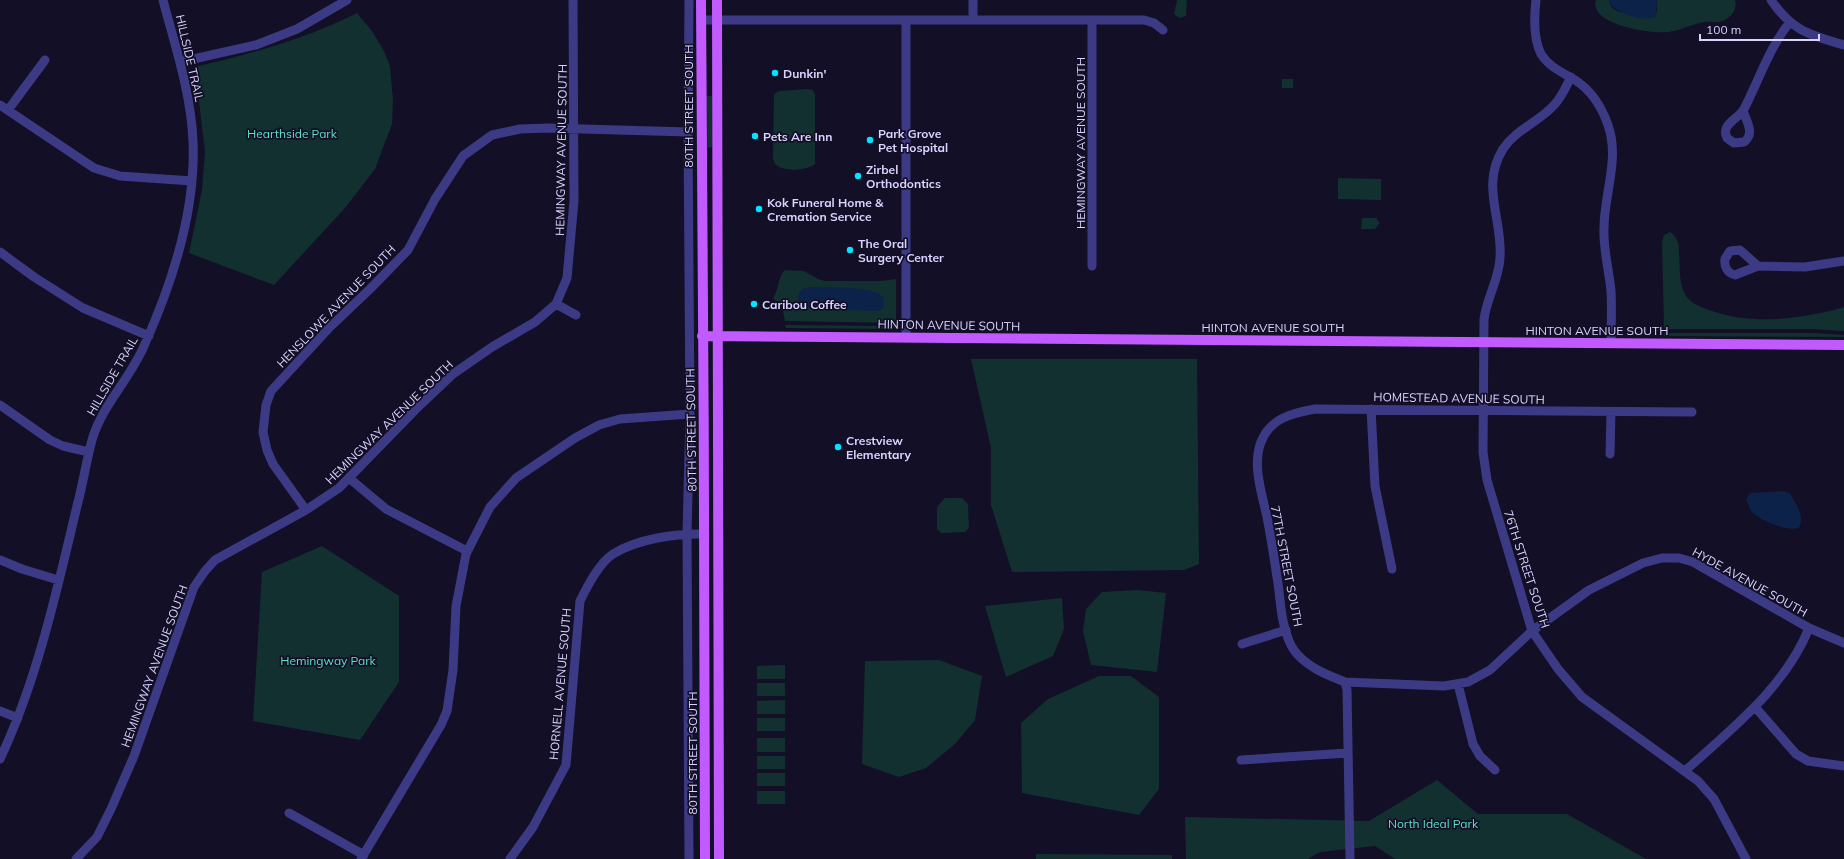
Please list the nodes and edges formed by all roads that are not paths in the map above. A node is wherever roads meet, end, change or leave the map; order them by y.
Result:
1 (163, 0) edge
2 (347, 0) edge
3 (573, 0) edge
4 (689, 0) edge
5 (701, 0) edge
6 (717, 0) edge
7 (973, 0) edge
8 (1536, 0) edge
9 (1771, 0) edge
10 (701, 20) junction
11 (717, 20) junction
12 (906, 20) junction
13 (973, 20) junction
14 (1092, 20) junction
15 (1790, 22) junction
16 (1163, 30) dead end
17 (1844, 45) edge
18 (45, 60) dead end
19 (180, 62) junction
20 (1571, 77) junction
21 (4, 108) edge
22 (1743, 111) dead end
23 (574, 130) junction
24 (688, 132) junction
25 (192, 181) junction
26 (0, 252) edge
27 (1844, 261) edge
28 (1092, 266) dead end
29 (1758, 266) dead end
30 (556, 304) junction
31 (576, 315) dead end
32 (149, 336) junction
33 (702, 336) junction
34 (717, 336) junction
35 (906, 337) junction
36 (1483, 342) junction
37 (1611, 343) junction
38 (1844, 345) edge
39 (0, 405) edge
40 (1371, 410) junction
41 (1483, 410) junction
42 (1611, 412) junction
43 (1692, 412) dead end
44 (690, 414) junction
45 (89, 452) junction
46 (1610, 454) dead end
47 (1259, 464) joint
48 (349, 478) junction
49 (306, 510) junction
50 (687, 533) junction
51 (705, 534) junction
52 (467, 552) junction
53 (0, 560) edge
54 (1392, 569) dead end
55 (58, 580) junction
56 (1809, 628) junction
57 (1286, 630) junction
58 (1532, 631) junction
59 (1844, 642) edge
60 (1242, 644) dead end
61 (1345, 682) junction
62 (1458, 684) junction
63 (1755, 708) junction
64 (0, 711) edge
65 (18, 718) junction
66 (1348, 753) junction
67 (0, 759) edge
68 (1241, 760) dead end
69 (1844, 766) edge
70 (1495, 770) dead end
71 (1685, 771) junction
72 (289, 813) dead end
73 (362, 857) edge
74 (76, 859) edge
75 (510, 859) edge
76 (689, 859) edge
77 (705, 859) edge
78 (719, 859) edge
79 (1350, 859) edge
80 (1746, 859) edge

1 - 19 street, HILLSIDE TRAIL
2 - 19 street
3 - 23 street, HEMINGWAY AVENUE SOUTH
4 - 24 street, 80TH STREET SOUTH
5 - 10 main road, 80TH STREET SOUTH
6 - 11 main road
7 - 13 street
8 - 20 street
9 - 15 street
10 - 11 street
10 - 33 main road, 80TH STREET SOUTH
11 - 12 street
11 - 34 main road
12 - 13 street
12 - 35 street
13 - 14 street
14 - 16 street
14 - 28 street, HEMINGWAY AVENUE SOUTH
15 - 17 street
15 - 22 street
18 - 21 street
19 - 25 street, HILLSIDE TRAIL
20 - 36 street, 76TH STREET SOUTH
20 - 37 street
21 - 25 street
23 - 24 street, HENSLOWE AVENUE SOUTH
23 - 30 street, HEMINGWAY AVENUE SOUTH
23 - 49 street, HENSLOWE AVENUE SOUTH
24 - 44 street, 80TH STREET SOUTH
25 - 32 street, HILLSIDE TRAIL
26 - 32 street
27 - 29 street
30 - 31 street
30 - 48 street, HEMINGWAY AVENUE SOUTH
32 - 45 street, HILLSIDE TRAIL
33 - 34 main road, HINTON AVENUE SOUTH
33 - 51 main road, 80TH STREET SOUTH
34 - 35 main road, HINTON AVENUE SOUTH
34 - 78 main road
35 - 36 main road, HINTON AVENUE SOUTH
36 - 37 main road, HINTON AVENUE SOUTH
36 - 41 street, 76TH STREET SOUTH
37 - 38 main road, HINTON AVENUE SOUTH
39 - 45 street
40 - 41 street, HOMESTEAD AVENUE SOUTH
40 - 47 street, HOMESTEAD AVENUE SOUTH
40 - 54 street
41 - 42 street, HOMESTEAD AVENUE SOUTH
41 - 58 street, 76TH STREET SOUTH
42 - 43 street, HOMESTEAD AVENUE SOUTH
42 - 46 street
44 - 50 street, 80TH STREET SOUTH
44 - 52 street
45 - 55 street, HILLSIDE TRAIL
47 - 57 street, 77TH STREET SOUTH
48 - 49 street, HEMINGWAY AVENUE SOUTH
48 - 52 street
49 - 74 street, HEMINGWAY AVENUE SOUTH
50 - 51 street, HORNELL AVENUE SOUTH
50 - 75 street, HORNELL AVENUE SOUTH
50 - 76 street, 80TH STREET SOUTH
51 - 77 main road, 80TH STREET SOUTH
52 - 73 street
53 - 55 street
55 - 65 street, HILLSIDE TRAIL
56 - 58 street, HYDE AVENUE SOUTH
56 - 59 street, HYDE AVENUE SOUTH
56 - 63 street
57 - 60 street
57 - 61 street, 77TH STREET SOUTH
58 - 62 street, HYDE AVENUE SOUTH
58 - 71 street, 76TH STREET SOUTH
61 - 62 street, HYDE AVENUE SOUTH
61 - 66 street
62 - 70 street
63 - 69 street
63 - 71 street
64 - 65 street
65 - 67 street, HILLSIDE TRAIL
66 - 68 street
66 - 79 street
71 - 80 street, 76TH STREET SOUTH
72 - 73 street

